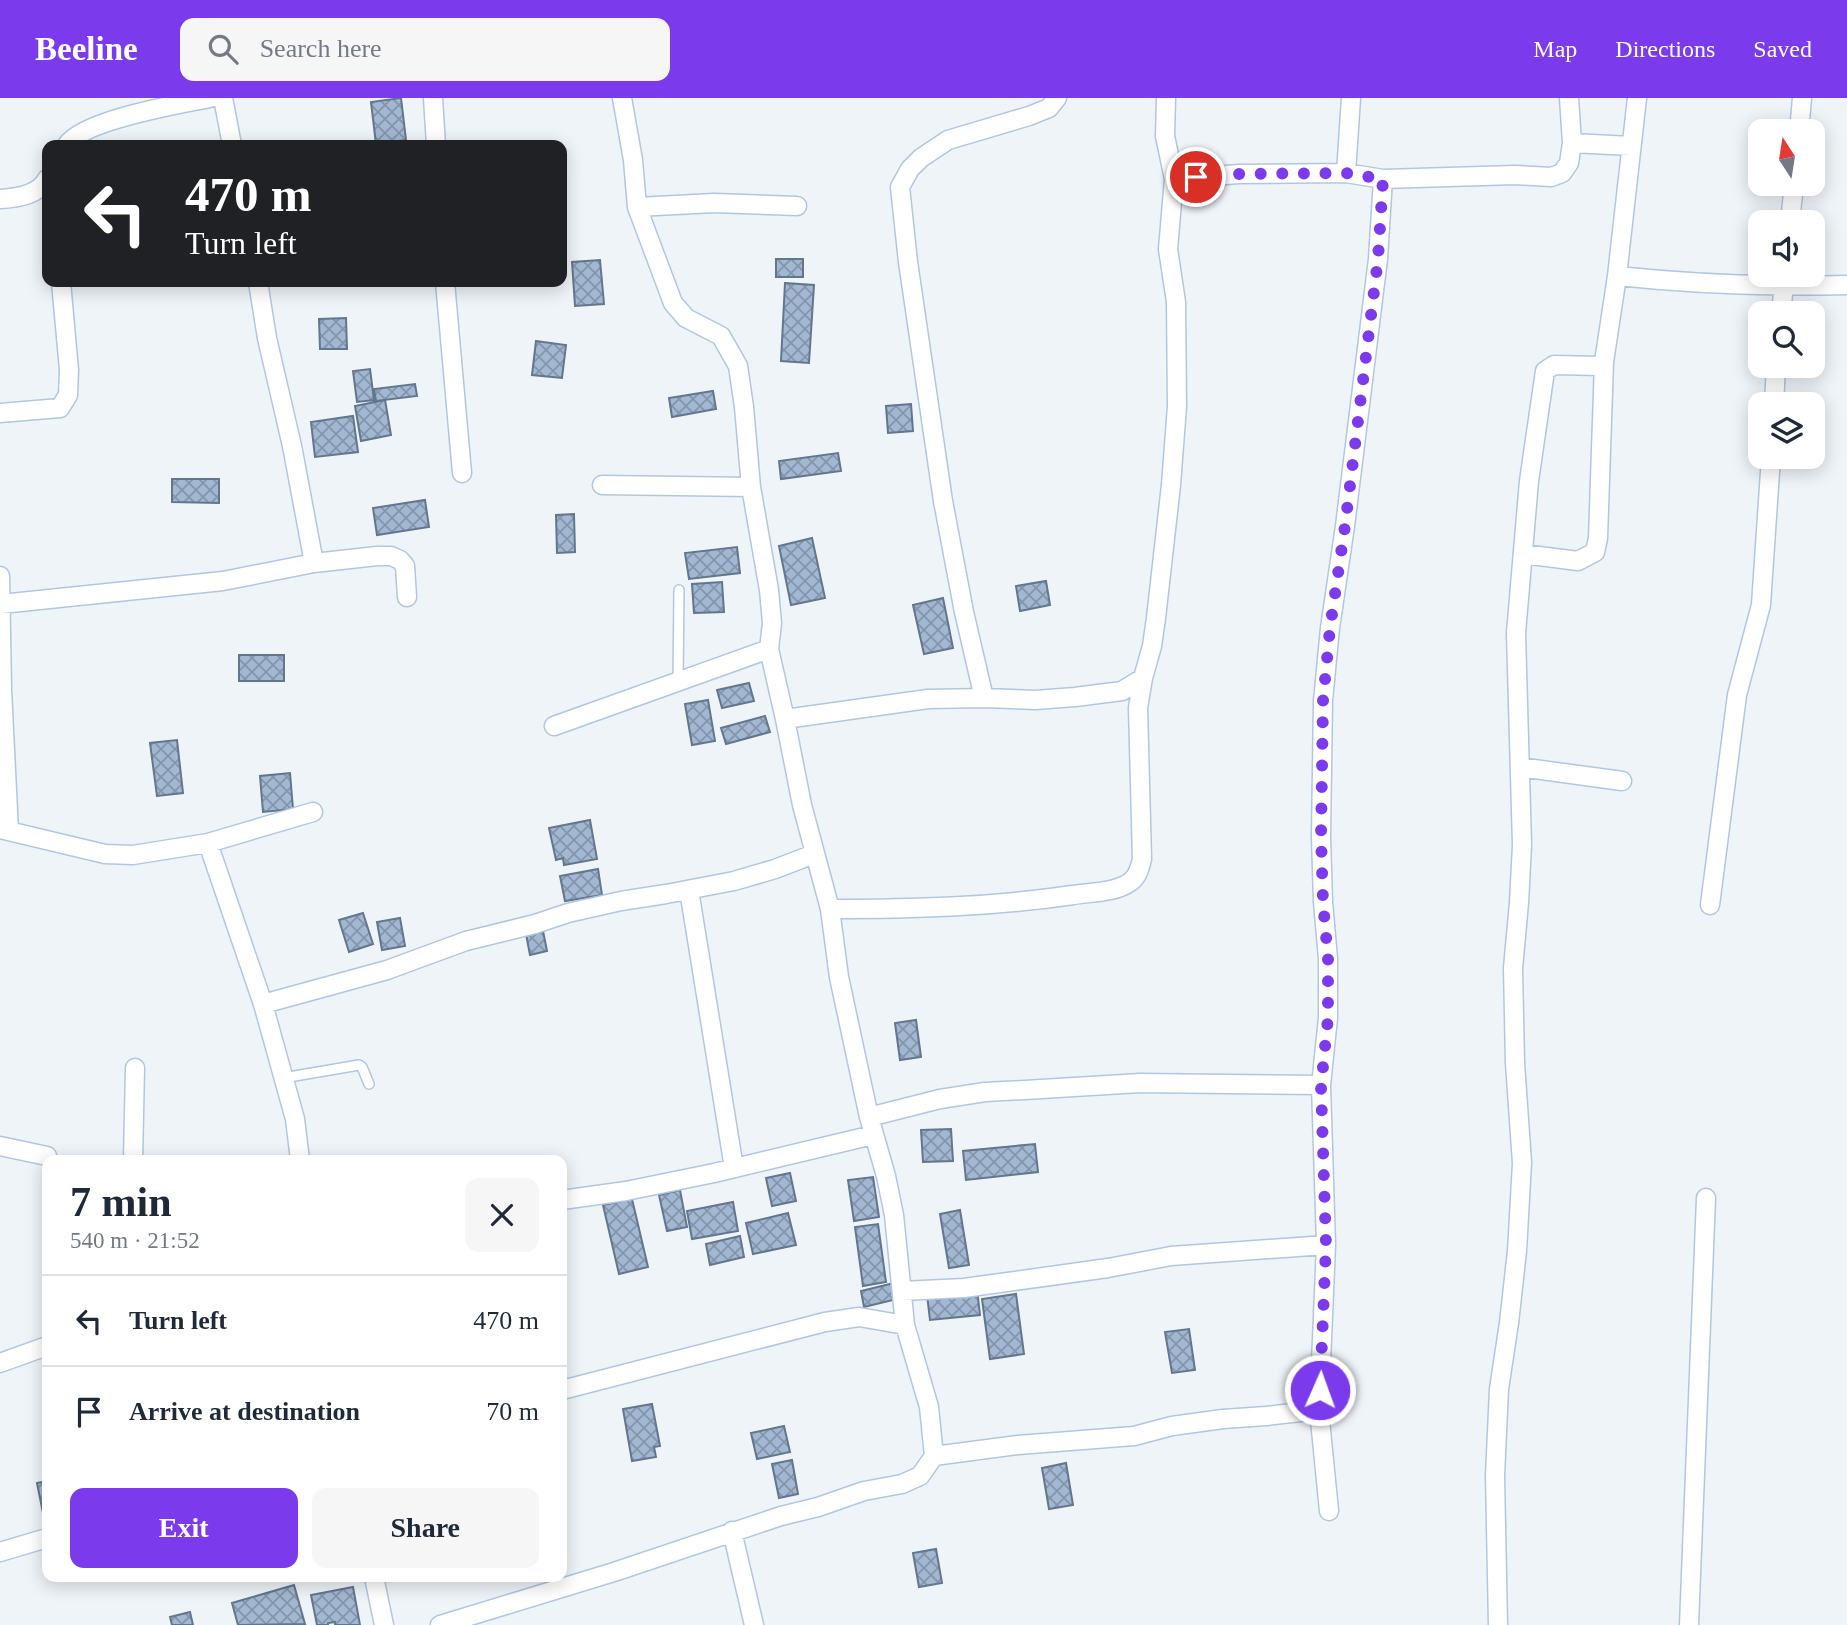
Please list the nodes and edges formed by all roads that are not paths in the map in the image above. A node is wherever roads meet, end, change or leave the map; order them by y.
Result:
1 (223, 98) edge
2 (433, 98) edge
3 (622, 98) edge
4 (1057, 98) edge
5 (1166, 98) edge
6 (1352, 98) edge
7 (1569, 98) edge
8 (1637, 98) edge
9 (1802, 98) edge
10 (204, 99) edge
11 (1800, 119) edge
12 (70, 140) edge
13 (231, 140) edge
14 (436, 140) edge
15 (1572, 143) junction
16 (1631, 146) junction
17 (1346, 173) junction
18 (1174, 179) junction
19 (1383, 179) junction
20 (42, 189) edge
21 (0, 199) edge
22 (797, 206) dead end
23 (637, 207) junction
24 (1617, 276) junction
25 (1748, 281) edge
26 (1825, 284) edge
27 (1847, 285) edge
28 (61, 287) edge
29 (259, 287) edge
30 (445, 287) edge
31 (1604, 362) junction
32 (0, 413) edge
33 (1771, 469) edge
34 (461, 473) dead end
35 (602, 485) dead end
36 (751, 486) junction
37 (1523, 554) junction
38 (314, 563) junction
39 (0, 576) edge
40 (679, 590) dead end
41 (407, 597) dead end
42 (1, 604) edge
43 (769, 649) junction
44 (1143, 678) junction
45 (677, 682) junction
46 (984, 698) junction
47 (785, 719) junction
48 (554, 726) dead end
49 (1520, 767) junction
50 (1622, 781) dead end
51 (313, 812) dead end
52 (4, 830) edge
53 (208, 844) junction
54 (814, 854) junction
55 (689, 890) junction
56 (1710, 905) dead end
57 (830, 909) junction
58 (262, 1004) junction
59 (135, 1068) dead end
60 (283, 1078) junction
61 (369, 1084) dead end
62 (1321, 1086) junction
63 (869, 1116) junction
64 (873, 1135) junction
65 (0, 1146) edge
66 (42, 1155) edge
67 (133, 1155) edge
68 (299, 1155) edge
69 (734, 1168) junction
70 (1706, 1198) dead end
71 (567, 1199) edge
72 (1326, 1245) junction
73 (902, 1291) junction
74 (905, 1325) junction
75 (42, 1348) edge
76 (0, 1363) edge
77 (567, 1389) edge
78 (1319, 1410) junction
79 (934, 1456) junction
80 (1329, 1511) dead end
81 (732, 1531) junction
82 (42, 1539) edge
83 (0, 1552) edge
84 (375, 1582) edge
85 (384, 1625) edge
86 (440, 1625) edge
87 (754, 1625) edge
88 (1498, 1625) edge
89 (1689, 1625) edge

1 - 13 street
2 - 14 street
3 - 23 street
4 - 46 street
5 - 18 street
6 - 17 street
7 - 15 street
8 - 16 street
9 - 11 street
10 - 12 street
15 - 16 street
15 - 19 street
16 - 24 street
17 - 18 street
17 - 19 street
18 - 44 street
19 - 62 street
20 - 21 street
22 - 23 street
23 - 36 street
24 - 25 street
24 - 31 street
26 - 27 street
28 - 32 street
29 - 38 street
30 - 34 street
31 - 37 street
31 - 37 street
33 - 56 street
35 - 36 street
36 - 43 street
37 - 49 street
38 - 41 street
38 - 42 street
39 - 42 street
40 - 45 lane
42 - 52 street
43 - 45 street
43 - 47 street
44 - 46 street
44 - 57 street
45 - 48 street
46 - 47 street
47 - 54 street
49 - 50 street
49 - 88 street
51 - 53 street
52 - 53 street
53 - 58 street
54 - 55 street
54 - 57 street
55 - 58 street
55 - 69 street
57 - 63 street
58 - 60 street
59 - 67 street
60 - 61 lane
60 - 68 street
62 - 63 street
62 - 72 street
63 - 64 street
64 - 69 street
64 - 73 street
65 - 66 street
69 - 71 street
70 - 89 street
72 - 73 street
72 - 78 street
73 - 74 street
74 - 77 street
74 - 79 street
75 - 76 street
78 - 79 street
78 - 80 street
79 - 81 street
81 - 86 street
81 - 87 street
82 - 83 street
84 - 85 street

